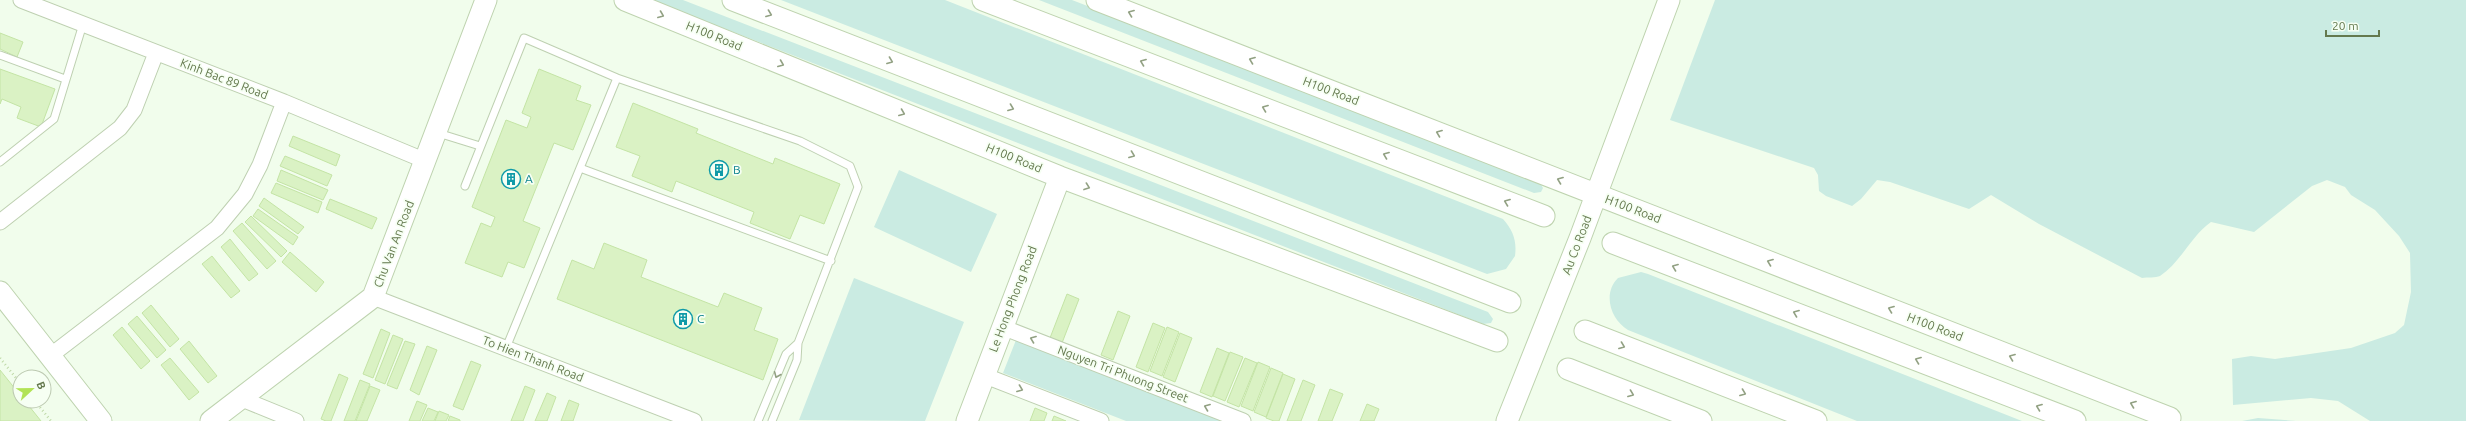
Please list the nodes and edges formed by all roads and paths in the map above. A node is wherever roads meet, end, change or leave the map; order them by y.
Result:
1 (21, 0) edge
2 (486, 0) edge
3 (625, 0) edge
4 (732, 0) edge
5 (984, 0) edge
6 (1096, 0) edge
7 (1669, 0) edge
8 (83, 24) junction
9 (156, 53) junction
10 (0, 55) edge
11 (617, 78) junction
12 (65, 79) junction
13 (284, 102) junction
14 (437, 132) junction
15 (480, 146) junction
16 (426, 161) junction
17 (0, 162) edge
18 (580, 168) junction
19 (1060, 177) junction
20 (465, 186) dead end
21 (1596, 194) junction
22 (1544, 216) dead end
23 (0, 222) edge
24 (1613, 243) dead end
25 (831, 261) junction
26 (0, 292) edge
27 (373, 297) junction
28 (1510, 302) dead end
29 (1002, 327) junction
30 (1585, 332) dead end
31 (1497, 341) dead end
32 (798, 343) junction
33 (506, 348) junction
34 (50, 356) junction
35 (0, 358) edge
36 (1568, 369) dead end
37 (12, 373) edge
38 (983, 375) junction
39 (242, 399) junction
40 (41, 409) edge
41 (2168, 420) edge
42 (51, 421) edge
43 (102, 421) edge
44 (211, 421) edge
45 (296, 421) edge
46 (694, 421) edge
47 (758, 421) edge
48 (772, 421) edge
49 (967, 421) edge
50 (1101, 421) edge
51 (1243, 421) edge
52 (1507, 421) edge
53 (1701, 421) edge
54 (1816, 421) edge
55 (2075, 421) edge

1 - 8 street, Kinh Bac 89 Road
2 - 14 main road, Chu Van An Road
3 -> 19 main road, H100 Road
4 -> 28 main road
22 -> 5 main road
21 -> 6 main road, H100 Road
7 - 21 main road, Au Co Road
8 - 9 street, Kinh Bac 89 Road
8 - 12 lane
9 - 13 street, Kinh Bac 89 Road
9 - 23 street
10 - 12 lane
11 - 15 lane
11 - 18 lane
11 - 25 lane
12 - 17 lane
13 - 16 street, Kinh Bac 89 Road
13 - 34 street
14 - 15 lane
14 - 16 main road, Chu Van An Road
15 - 20 lane
16 - 27 main road, Chu Van An Road
18 - 25 lane
18 - 33 lane
19 - 29 main road, Le Hong Phong Road
19 -> 31 main road, H100 Road
41 -> 21 main road, H100 Road
21 - 52 main road, Au Co Road
55 -> 24 main road
25 - 32 lane
26 - 34 main road
27 - 33 street, To Hien Thanh Road
27 - 39 main road, Chu Van An Road
29 - 38 main road, Le Hong Phong Road
51 -> 29 street, Nguyen Tri Phuong Street
30 -> 54 main road
32 -> 47 lane
32 - 48 lane
33 - 46 street, To Hien Thanh Road
34 - 43 main road
35 - 37 path
36 -> 53 main road
38 - 49 main road, Le Hong Phong Road
38 -> 50 street
39 - 44 main road, Chu Van An Road
39 - 45 street
40 - 42 path

